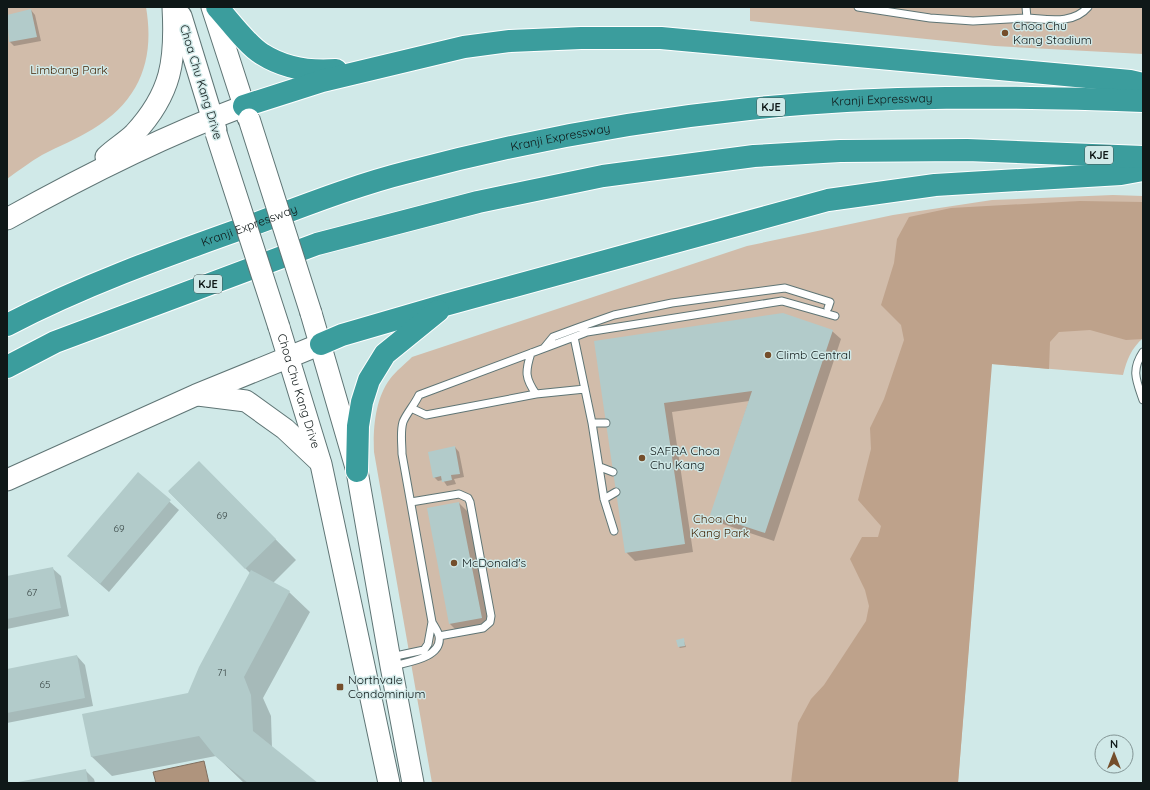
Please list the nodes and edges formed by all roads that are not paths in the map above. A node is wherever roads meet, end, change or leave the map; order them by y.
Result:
1 (173, 7) edge
2 (179, 7) edge
3 (212, 7) edge
4 (217, 7) edge
5 (858, 7) edge
6 (1026, 7) edge
7 (1088, 7) edge
8 (1027, 18) junction
9 (372, 68) junction
10 (1143, 84) edge
11 (1143, 101) edge
12 (246, 112) junction
13 (214, 125) junction
14 (1143, 157) edge
15 (104, 166) junction
16 (1143, 170) edge
17 (7, 219) edge
18 (445, 305) junction
19 (828, 308) dead end
20 (835, 316) dead end
21 (7, 324) edge
22 (580, 327) junction
23 (587, 332) junction
24 (574, 337) junction
25 (321, 344) junction
26 (544, 348) junction
27 (1143, 352) edge
28 (531, 353) junction
29 (289, 356) junction
30 (7, 368) edge
31 (585, 389) junction
32 (536, 394) junction
33 (196, 395) junction
34 (1143, 400) edge
35 (413, 409) junction
36 (592, 423) junction
37 (606, 423) dead end
38 (321, 464) junction
39 (600, 467) junction
40 (357, 471) junction
41 (613, 472) dead end
42 (7, 480) edge
43 (616, 492) dead end
44 (604, 499) junction
45 (411, 502) junction
46 (614, 531) dead end
47 (432, 622) junction
48 (439, 636) junction
49 (390, 662) junction
50 (389, 783) edge
51 (413, 783) edge

1 - 15 main road
2 - 13 main road, Choa Chu Kang Drive
3 - 12 main road
4 - 9 highway
5 - 8 lane
6 - 8 lane
7 - 8 lane
9 - 10 highway
9 - 12 highway
11 - 21 highway, Kranji Expressway / KJE
12 - 13 main road
12 - 25 main road, bridge
13 - 15 main road
13 - 29 main road, Choa Chu Kang Drive, bridge
14 - 30 highway, KJE
15 - 17 main road
16 - 18 highway
18 - 25 highway
18 - 40 highway
19 - 22 lane
20 - 23 lane
22 - 23 lane
22 - 26 lane
23 - 24 lane
24 - 26 lane
24 - 31 lane
25 - 29 main road
25 - 40 main road
26 - 28 lane
27 - 34 lane
28 - 32 lane
28 - 35 lane
29 - 33 main road
29 - 38 main road, Choa Chu Kang Drive
31 - 32 lane
31 - 36 lane
32 - 35 lane
33 - 38 main road
33 - 42 main road
35 - 45 lane
36 - 37 lane
36 - 39 lane
38 - 50 main road, Choa Chu Kang Drive
39 - 41 lane
39 - 44 lane
40 - 49 main road
43 - 44 lane
44 - 46 lane
45 - 47 lane
45 - 48 lane
47 - 48 lane
47 - 49 lane
48 - 49 lane
49 - 51 main road

